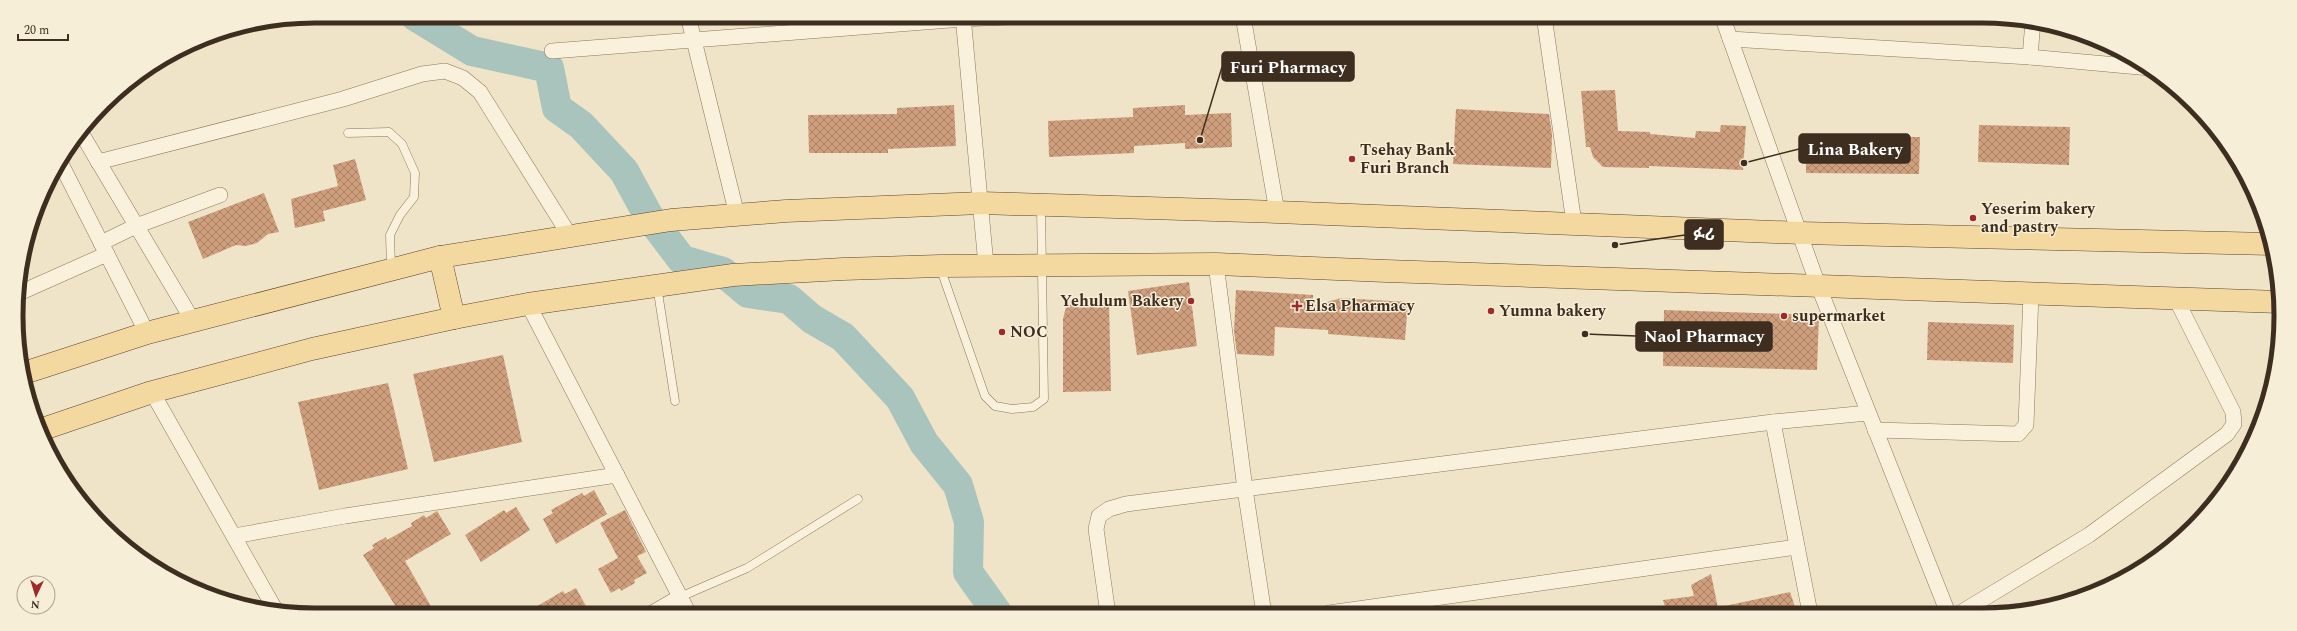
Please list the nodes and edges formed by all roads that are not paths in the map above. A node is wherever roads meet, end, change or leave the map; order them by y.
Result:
1 (689, 23) edge
2 (902, 23) edge
3 (963, 23) edge
4 (1244, 23) edge
5 (1545, 23) edge
6 (1724, 23) edge
7 (2032, 28) edge
8 (1730, 39) junction
9 (693, 40) junction
10 (552, 51) dead end
11 (2030, 57) junction
12 (2135, 67) edge
13 (348, 133) dead end
14 (83, 137) edge
15 (98, 162) junction
16 (63, 168) edge
17 (220, 195) dead end
18 (981, 204) junction
19 (1041, 206) junction
20 (1278, 212) junction
21 (737, 215) junction
22 (1574, 223) junction
23 (136, 226) junction
24 (1801, 233) junction
25 (570, 236) junction
26 (2265, 244) edge
27 (104, 249) junction
28 (440, 257) junction
29 (1216, 264) junction
30 (986, 265) junction
31 (1043, 265) junction
32 (940, 266) junction
33 (391, 268) junction
34 (656, 285) junction
35 (1818, 285) junction
36 (25, 290) edge
37 (2030, 294) junction
38 (2176, 299) junction
39 (2273, 302) edge
40 (528, 304) junction
41 (454, 318) junction
42 (193, 321) junction
43 (147, 333) junction
44 (29, 371) edge
45 (152, 392) junction
46 (675, 401) dead end
47 (1868, 414) junction
48 (1773, 422) junction
49 (46, 428) edge
50 (1875, 430) junction
51 (617, 475) junction
52 (1245, 489) junction
53 (858, 499) dead end
54 (234, 536) junction
55 (1797, 547) junction
56 (680, 597) junction
57 (272, 604) edge
58 (1408, 607) edge
59 (660, 608) edge
60 (686, 608) edge
61 (1107, 608) edge
62 (1263, 608) edge
63 (1397, 608) edge
64 (1809, 608) edge
65 (1946, 608) edge
66 (1968, 608) edge

1 - 9 street
2 - 9 street
3 - 18 street
4 - 20 street
5 - 22 street
6 - 8 street
7 - 11 street
8 - 11 street
8 - 24 street
9 - 10 street
9 - 21 street
11 - 12 street
13 - 33 lane
14 - 15 street
15 - 23 street
15 - 25 street
16 - 27 street
17 - 23 street
18 - 19 main road
18 - 21 main road
18 - 30 street
19 - 20 main road
19 - 31 lane
20 - 22 main road
21 - 25 main road
22 - 24 main road
23 - 27 street
23 - 42 street
24 - 26 main road
24 - 35 street
25 - 28 main road
27 - 36 street
27 - 43 street
28 - 33 main road
28 - 41 main road
29 - 31 main road
29 - 35 main road
29 - 52 street
30 - 31 main road
30 - 32 main road
31 - 32 lane
32 - 34 main road
33 - 42 main road
34 - 40 main road
34 - 46 lane
35 - 37 main road
35 - 47 street
37 - 38 main road
37 - 50 street
38 - 39 main road
38 - 66 street
40 - 41 main road
40 - 51 street
41 - 45 main road
42 - 43 main road
43 - 44 main road
45 - 49 main road
45 - 54 street
47 - 48 street
47 - 50 street
48 - 52 street
48 - 55 street
50 - 65 street
51 - 54 street
51 - 56 street
52 - 61 street
52 - 62 street
53 - 56 lane
54 - 57 street
55 - 58 street
55 - 64 street
56 - 59 street
56 - 60 street
58 - 63 street

